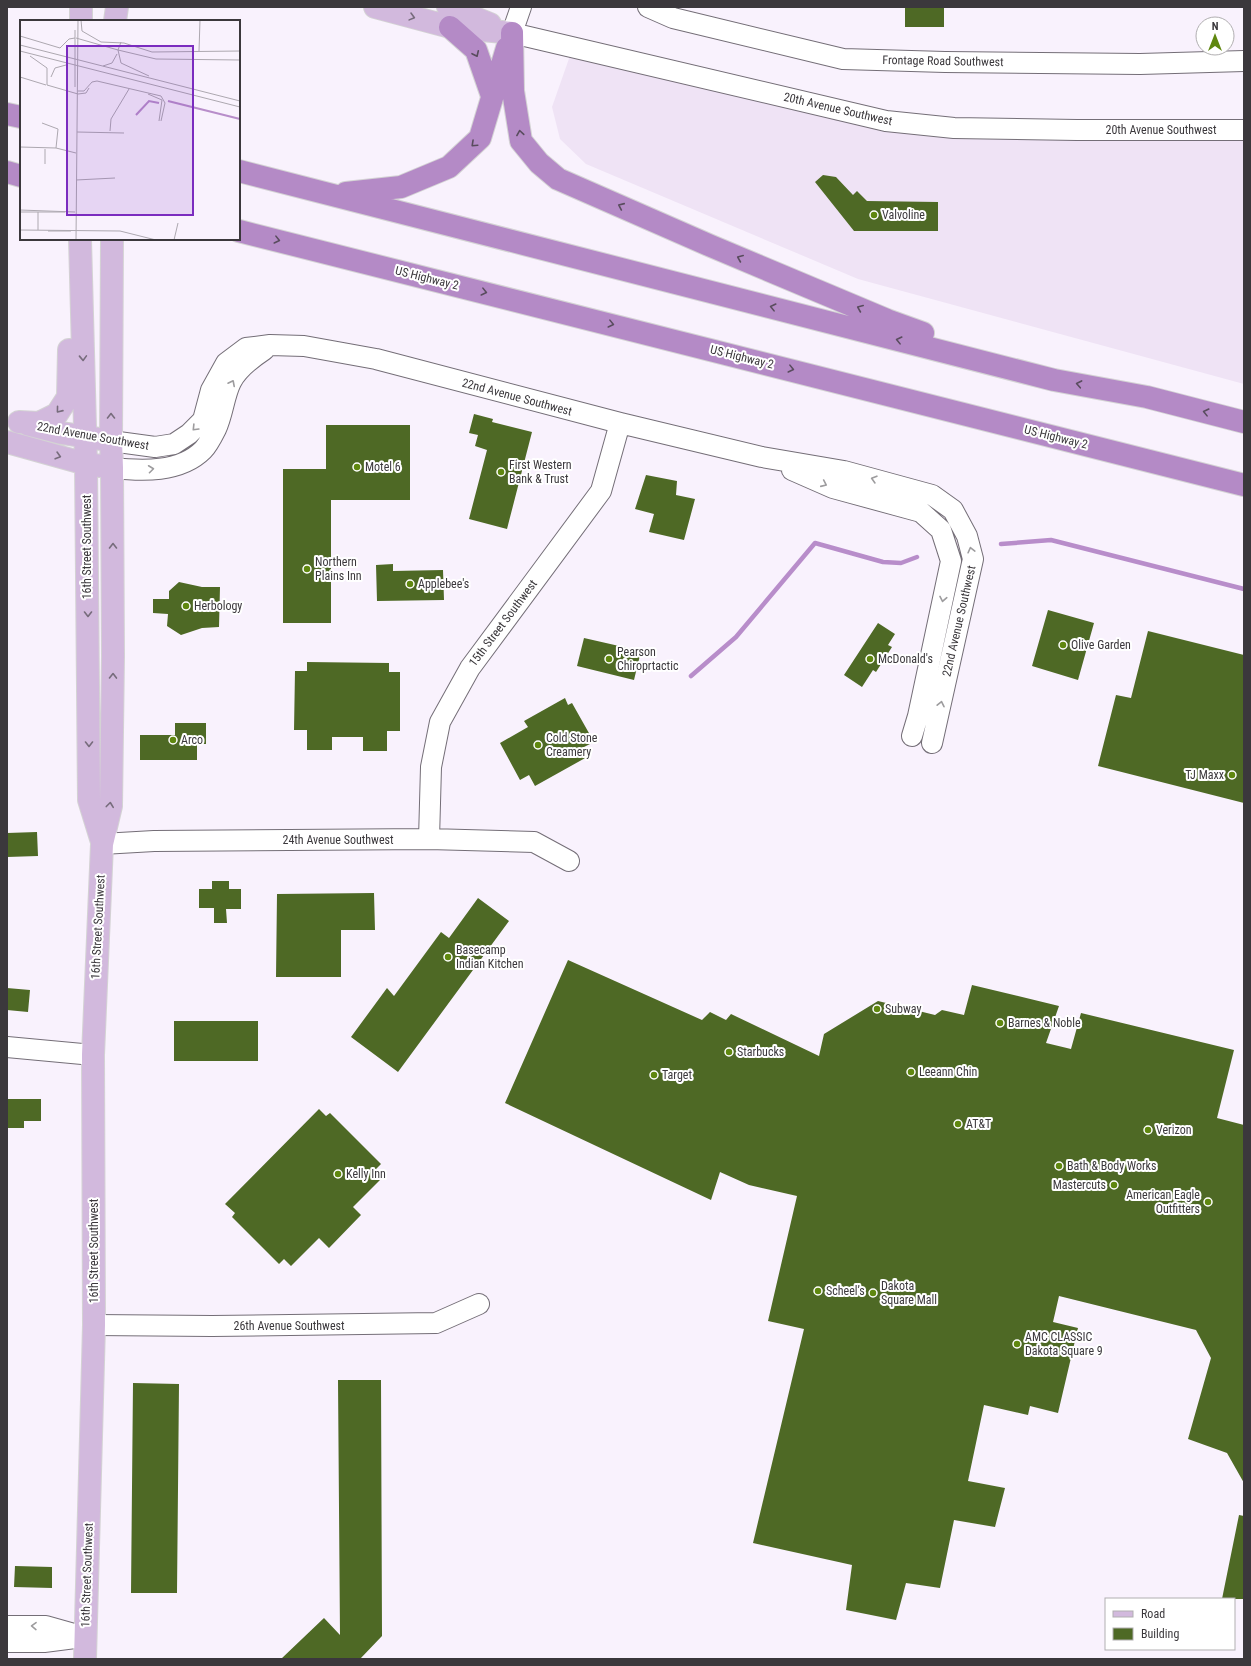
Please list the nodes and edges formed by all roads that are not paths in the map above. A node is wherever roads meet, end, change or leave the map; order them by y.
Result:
1 (81, 7) edge
2 (111, 7) edge
3 (117, 7) edge
4 (375, 7) edge
5 (521, 7) edge
6 (648, 7) edge
7 (449, 17) edge
8 (81, 20) edge
9 (111, 20) edge
10 (115, 20) edge
11 (512, 32) junction
12 (1244, 61) edge
13 (492, 96) junction
14 (7, 114) edge
15 (20, 117) edge
16 (1244, 130) edge
17 (240, 171) edge
18 (7, 172) edge
19 (20, 176) edge
20 (7, 186) edge
21 (20, 188) edge
22 (333, 194) junction
23 (240, 231) edge
24 (80, 244) edge
25 (112, 249) edge
26 (81, 292) junction
27 (270, 345) junction
28 (1054, 380) junction
29 (13, 421) edge
30 (1244, 422) edge
31 (620, 423) junction
32 (86, 436) junction
33 (111, 441) junction
34 (7, 442) edge
35 (762, 457) junction
36 (86, 464) junction
37 (112, 468) junction
38 (1244, 485) edge
39 (912, 736) dead end
40 (932, 742) dead end
41 (429, 839) junction
42 (102, 844) junction
43 (569, 861) dead end
44 (7, 1047) edge
45 (93, 1055) junction
46 (479, 1304) dead end
47 (94, 1325) junction
48 (7, 1626) edge
49 (85, 1637) junction
50 (7, 1642) edge
51 (86, 1659) edge

1 - 8 main road
2 - 9 main road
3 - 10 main road
4 -> 7 main road, 20th Avenue Southwest
5 - 11 street
6 - 12 street, Frontage Road Southwest
7 - 11 main road, 20th Avenue Southwest
7 -> 13 highway
11 - 13 highway
11 - 16 street, 20th Avenue Southwest
28 -> 11 highway
13 -> 22 highway
14 - 15 highway
17 - 22 highway
18 - 19 highway
20 - 21 highway
28 -> 22 highway
23 -> 38 highway, US Highway 2
24 - 26 main road, 16th Street Southwest
33 -> 25 main road, 16th Street Southwest
26 -> 29 main road
26 -> 32 main road, 16th Street Southwest
27 - 31 street, 22nd Avenue Southwest
27 -> 33 street, 22nd Avenue Southwest
37 -> 27 street, 22nd Avenue Southwest
30 -> 28 highway
29 - 32 main road, 22nd Avenue Southwest
31 - 35 street, 22nd Avenue Southwest
31 - 41 street, 15th Street Southwest
32 - 33 main road, 22nd Avenue Southwest
32 - 36 main road, 16th Street Southwest
33 - 37 main road, 16th Street Southwest
34 -> 36 main road, 22nd Avenue Southwest
35 -> 39 street, 22nd Avenue Southwest
40 -> 35 street, 22nd Avenue Southwest
36 - 37 main road, 22nd Avenue Southwest
36 -> 42 main road, 16th Street Southwest
42 -> 37 main road, 16th Street Southwest
41 - 42 street, 24th Avenue Southwest
41 - 43 street, 24th Avenue Southwest
42 - 45 main road, 16th Street Southwest
44 - 45 street
45 - 47 main road, 16th Street Southwest
46 - 47 street, 26th Avenue Southwest
47 - 49 main road, 16th Street Southwest
49 -> 48 street
49 - 50 street
49 - 51 main road, 16th Street Southwest

